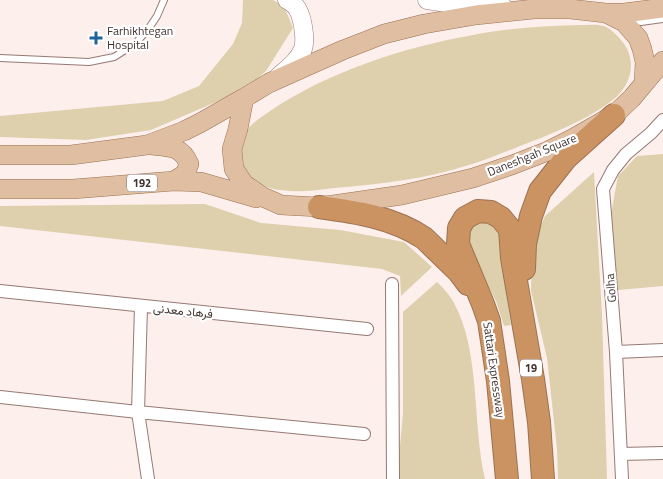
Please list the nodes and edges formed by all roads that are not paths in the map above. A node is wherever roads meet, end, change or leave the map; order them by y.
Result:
1 (164, 0) edge
2 (427, 0) edge
3 (288, 1) edge
4 (663, 8) edge
5 (534, 9) junction
6 (606, 13) junction
7 (663, 19) edge
8 (0, 58) edge
9 (662, 60) edge
10 (644, 82) junction
11 (269, 83) junction
12 (244, 98) junction
13 (614, 115) junction
14 (663, 120) edge
15 (146, 145) junction
16 (0, 155) edge
17 (174, 181) junction
18 (0, 189) edge
19 (281, 205) junction
20 (319, 207) junction
21 (392, 284) dead end
22 (0, 291) edge
23 (483, 304) junction
24 (141, 306) junction
25 (525, 325) junction
26 (367, 329) dead end
27 (663, 350) edge
28 (616, 352) junction
29 (0, 397) edge
30 (138, 412) junction
31 (364, 434) dead end
32 (663, 453) edge
33 (621, 454) junction
34 (148, 479) edge
35 (393, 479) edge
36 (506, 479) edge
37 (544, 479) edge
38 (622, 479) edge

1 - 8 lane
2 - 5 main road
3 - 11 main road
4 - 6 main road
5 - 6 main road
5 - 11 main road
6 - 7 lane
6 - 10 main road
9 - 10 main road, Daneshgah Square
10 - 13 main road, Daneshgah Square
11 - 12 main road
12 - 15 main road
12 - 19 main road, Daneshgah Square
13 - 20 main road, Daneshgah Square
13 - 25 highway
14 - 28 street, Golha
15 - 16 main road
15 - 17 main road
17 - 18 main road, 192
17 - 19 main road, 192
19 - 20 main road, Daneshgah Square
20 - 23 highway
21 - 35 street
22 - 24 street, فرهاد معدنی
23 - 25 highway, Sattari Expressway / 19
23 - 36 highway, Sattari Expressway
24 - 26 street, فرهاد معدنی
24 - 30 street
25 - 37 highway, 19
27 - 28 street
28 - 33 street, Golha
29 - 30 street
30 - 31 street
30 - 34 street
32 - 33 street
33 - 38 street, Golha

